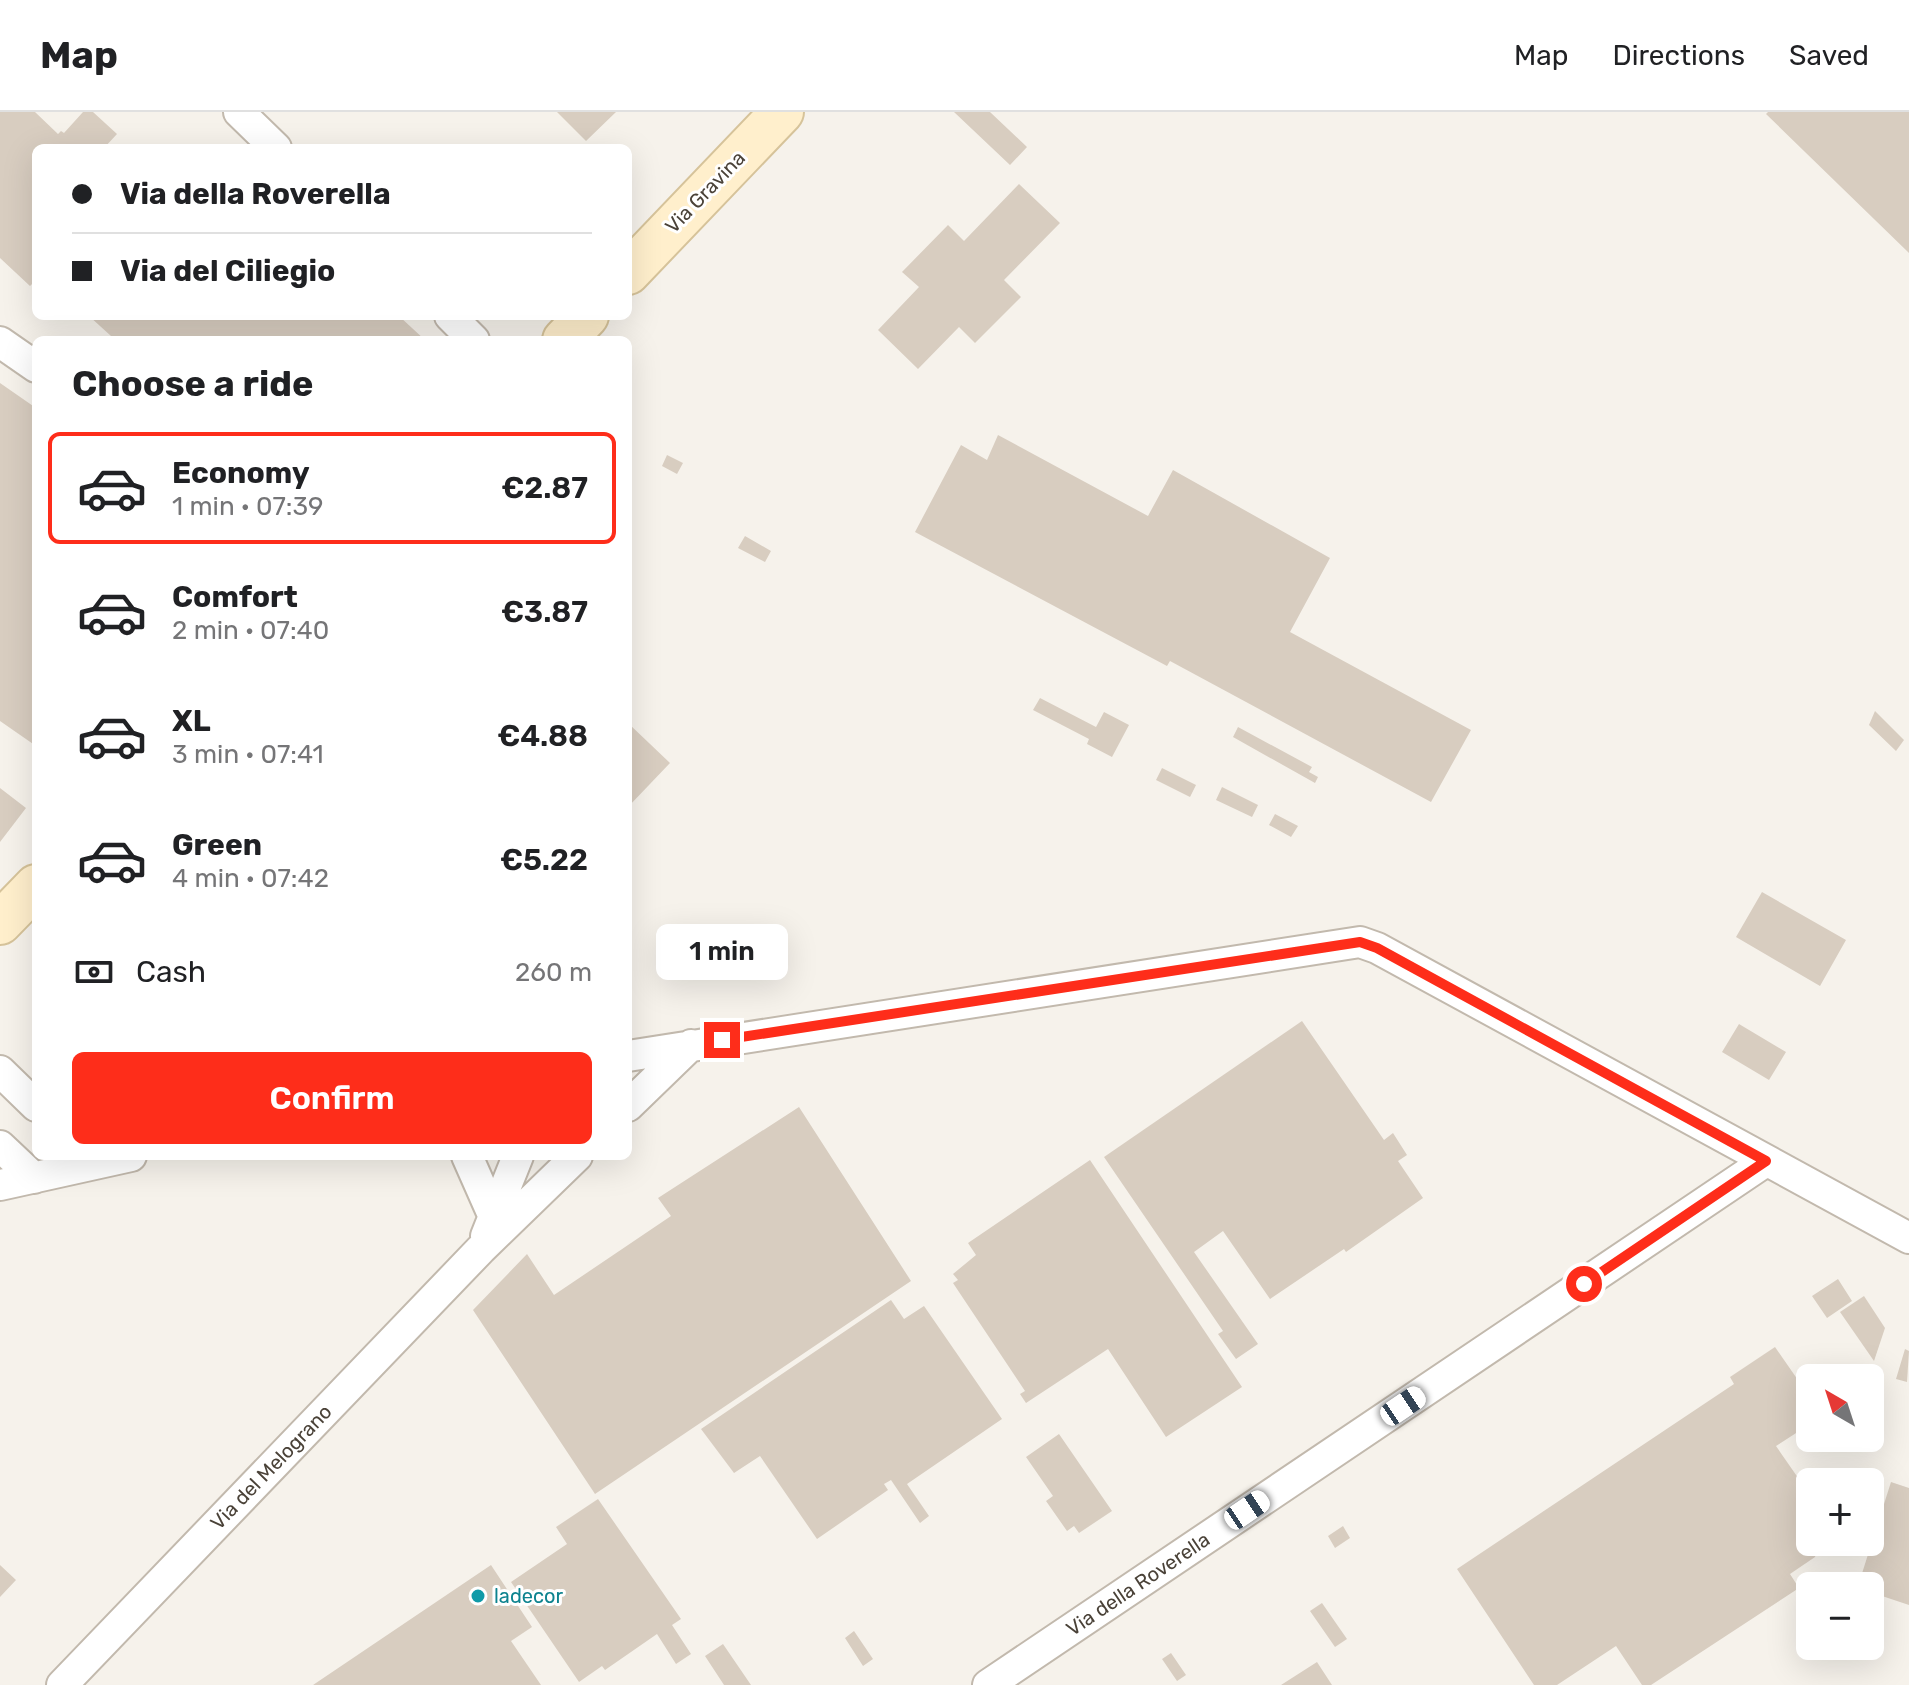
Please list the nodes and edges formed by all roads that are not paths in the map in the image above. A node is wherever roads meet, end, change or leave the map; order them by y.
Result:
1 (239, 112) edge
2 (782, 112) edge
3 (272, 144) edge
4 (632, 269) edge
5 (454, 320) edge
6 (583, 320) edge
7 (470, 336) edge
8 (568, 336) edge
9 (0, 342) edge
10 (32, 364) edge
11 (32, 890) edge
12 (0, 923) edge
13 (691, 1045) junction
14 (632, 1055) edge
15 (0, 1071) edge
16 (32, 1102) edge
17 (632, 1102) edge
18 (0, 1146) edge
19 (91, 1160) edge
20 (469, 1160) edge
21 (516, 1160) edge
22 (573, 1160) edge
23 (1766, 1161) junction
24 (34, 1178) junction
25 (0, 1185) edge
26 (494, 1217) junction
27 (1909, 1238) edge
28 (481, 1249) junction
29 (62, 1685) edge
30 (988, 1685) edge

1 - 3 street
2 - 4 main road, Via Gravina
5 - 7 street
6 - 8 main road
9 - 10 street
11 - 12 main road
13 - 14 street
13 - 17 street
13 - 23 street
15 - 16 street
18 - 24 street
19 - 24 street
20 - 26 street
21 - 26 street
22 - 28 street, Via del Melograno
23 - 27 street
23 - 30 street, Via della Roverella
24 - 25 street
26 - 28 street
28 - 29 street, Via del Melograno

